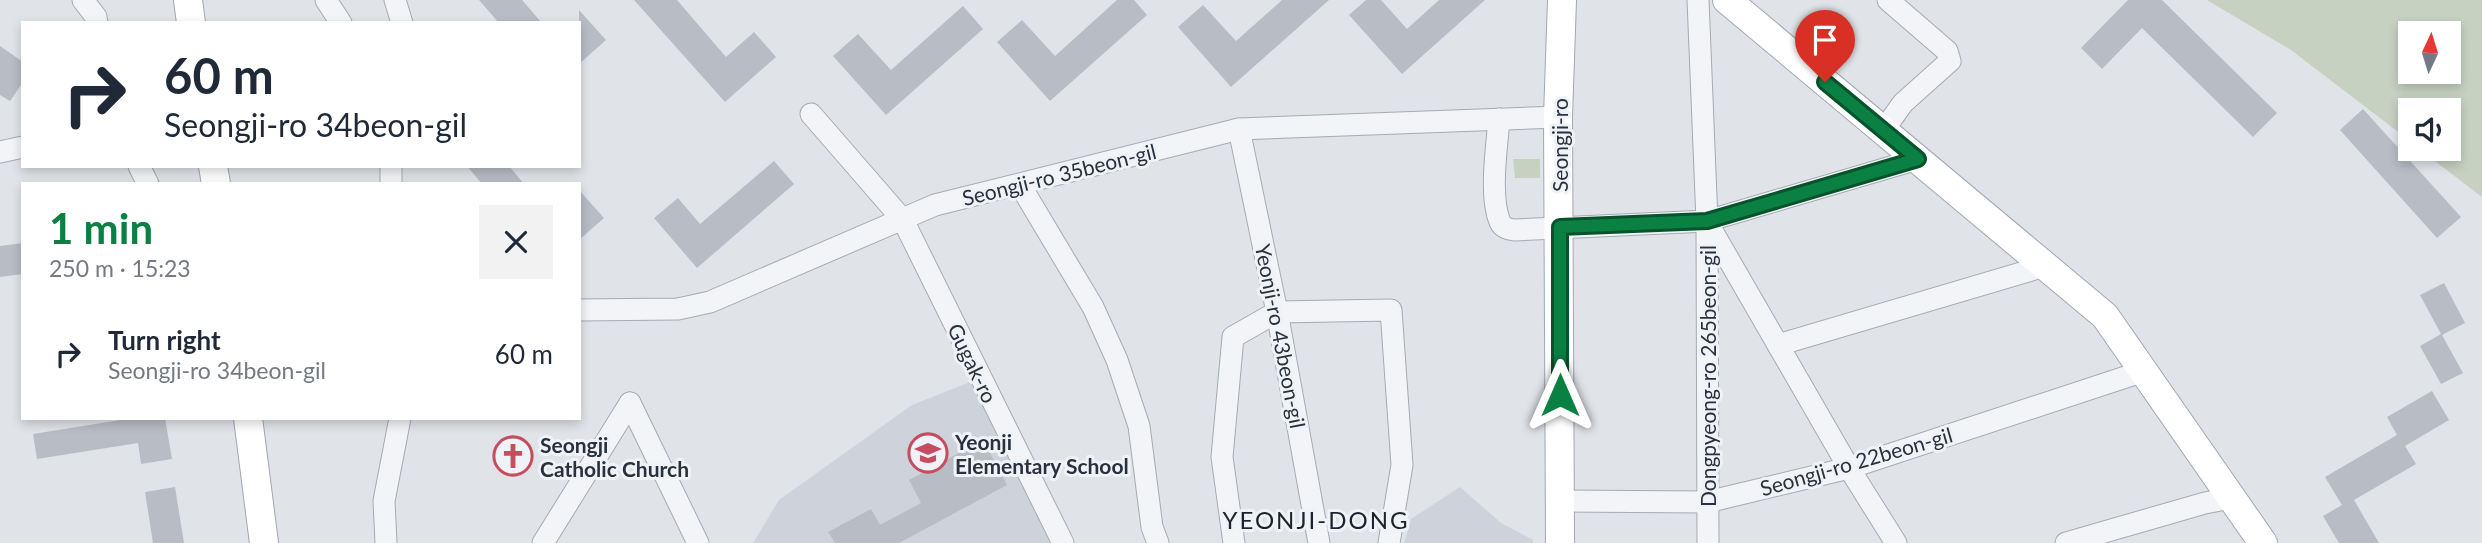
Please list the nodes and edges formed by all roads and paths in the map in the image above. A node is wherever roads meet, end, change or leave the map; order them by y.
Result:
1 (83, 0) edge
2 (188, 0) edge
3 (326, 0) edge
4 (395, 0) edge
5 (1562, 0) edge
6 (1698, 0) edge
7 (1727, 0) edge
8 (1888, 0) edge
9 (97, 21) edge
10 (191, 21) edge
11 (340, 21) edge
12 (401, 21) edge
13 (811, 114) dead end
14 (1558, 117) junction
15 (1499, 119) junction
16 (1240, 129) junction
17 (1883, 131) junction
18 (21, 147) edge
19 (0, 152) edge
20 (1918, 159) junction
21 (1020, 184) junction
22 (903, 220) junction
23 (1707, 221) junction
24 (1560, 227) junction
25 (2045, 266) junction
26 (581, 310) edge
27 (1278, 312) junction
28 (1778, 345) junction
29 (2144, 371) junction
30 (248, 420) edge
31 (400, 420) edge
32 (1849, 468) junction
33 (2231, 498) junction
34 (1560, 501) junction
35 (1707, 502) junction
36 (264, 543) edge
37 (386, 543) edge
38 (543, 543) edge
39 (698, 543) edge
40 (1063, 543) edge
41 (1158, 543) edge
42 (1234, 543) edge
43 (1319, 543) edge
44 (1389, 543) edge
45 (1560, 543) edge
46 (1708, 543) edge
47 (1896, 543) edge
48 (2066, 543) edge
49 (2263, 543) edge

1 - 9 street
2 - 10 main road
3 - 11 street
4 - 12 street
5 - 14 main road, Seongji-ro
6 - 23 street, Dongpyeong-ro 265beon-gil
7 - 17 main road
8 - 17 street
13 - 22 street, Gugak-ro
14 - 15 street, Seongji-ro 35beon-gil
14 - 24 main road, Seongji-ro
15 - 16 street, Seongji-ro 35beon-gil
15 - 24 street
16 - 21 street, Seongji-ro 35beon-gil
16 - 27 street, Yeonji-ro 43beon-gil
17 - 20 main road
18 - 19 street
20 - 23 street
20 - 25 main road
21 - 22 street, Seongji-ro 35beon-gil
21 - 41 street
22 - 26 street, Seongji-ro 35beon-gil
22 - 40 street, Gugak-ro
23 - 24 street
23 - 28 street
23 - 35 street, Dongpyeong-ro 265beon-gil
24 - 34 main road, Seongji-ro
25 - 28 street
25 - 29 main road
27 - 42 street
27 - 43 street, Yeonji-ro 43beon-gil
27 - 44 street
28 - 32 street
29 - 32 street, Seongji-ro 22beon-gil
29 - 33 main road
30 - 36 main road
31 - 37 street
32 - 35 street, Seongji-ro 22beon-gil
32 - 47 street
33 - 48 street
33 - 49 main road
34 - 35 street, Seongji-ro 22beon-gil
34 - 45 main road, Seongji-ro
35 - 46 street, Dongpyeong-ro 265beon-gil
38 - 39 street

